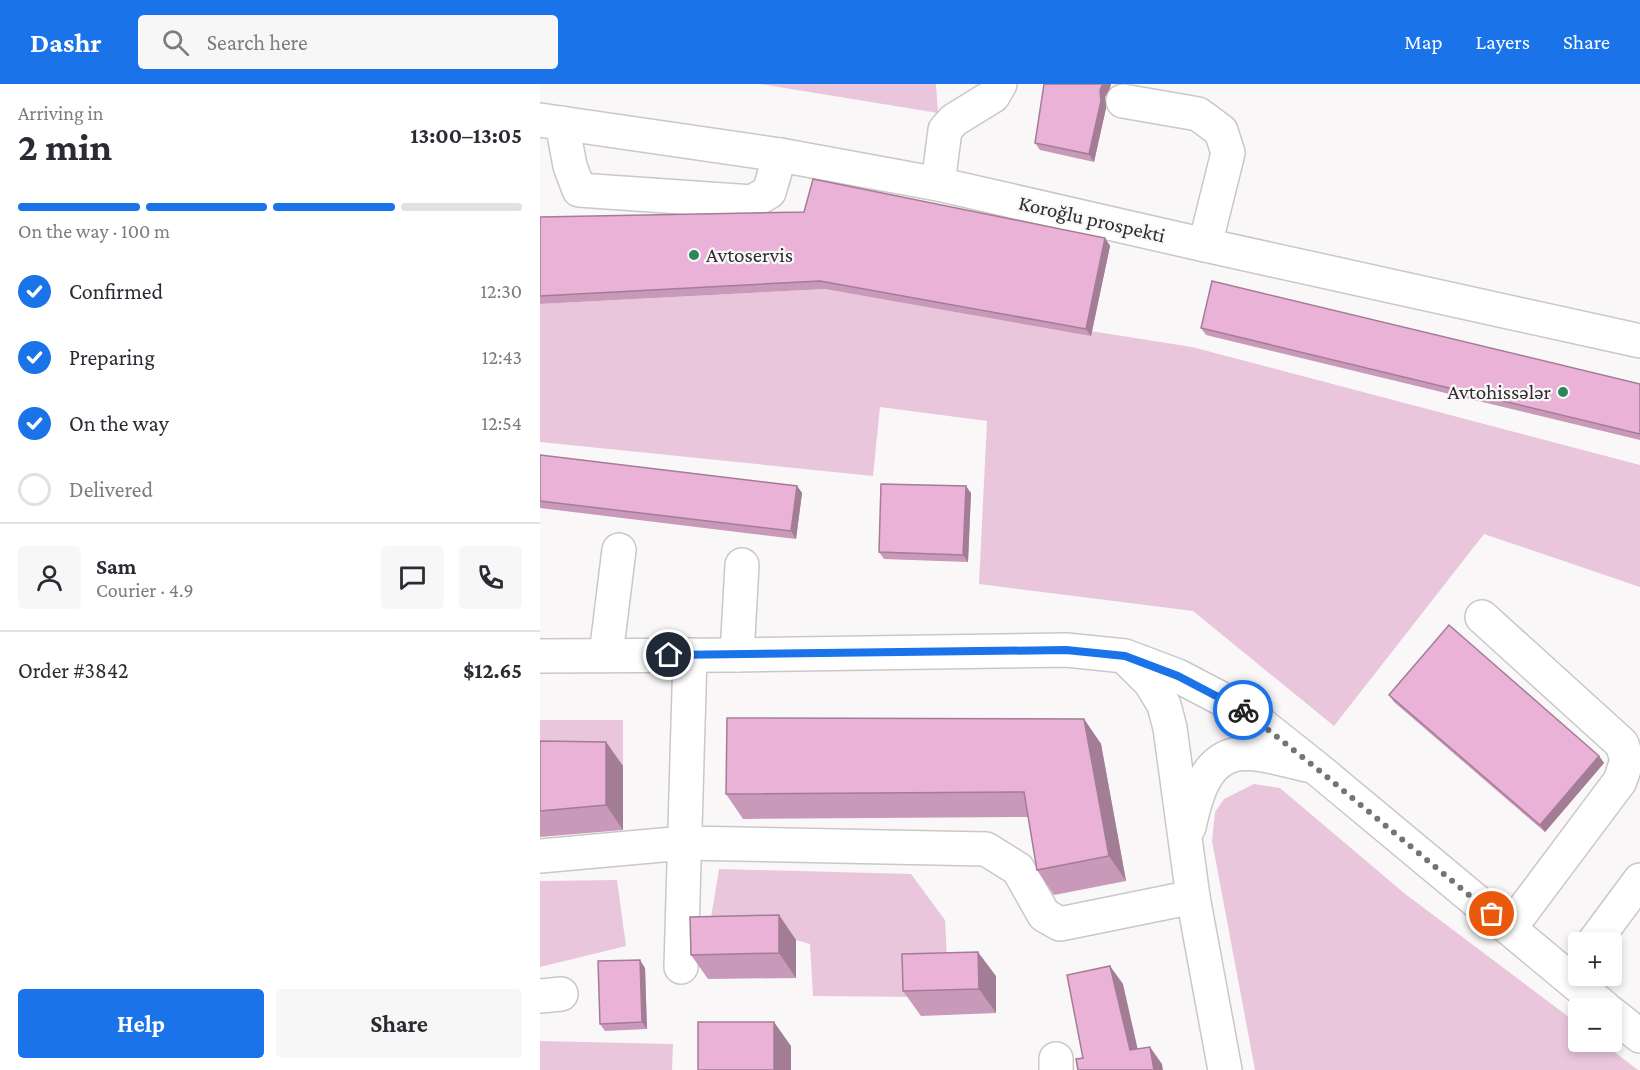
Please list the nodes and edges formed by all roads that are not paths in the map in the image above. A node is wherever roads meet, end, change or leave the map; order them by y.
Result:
1 (1000, 84) edge
2 (1123, 102) dead end
3 (551, 122) edge
4 (780, 154) junction
5 (938, 184) junction
6 (1205, 245) junction
7 (1640, 341) edge
8 (619, 550) dead end
9 (742, 565) dead end
10 (1482, 617) dead end
11 (606, 655) junction
12 (690, 655) junction
13 (736, 655) junction
14 (540, 656) edge
15 (1125, 656) junction
16 (1315, 767) junction
17 (684, 843) junction
18 (1186, 843) junction
19 (540, 856) edge
20 (1640, 880) edge
21 (1193, 897) junction
22 (1510, 928) junction
23 (1601, 932) edge
24 (1568, 967) edge
25 (681, 968) dead end
26 (1586, 986) edge
27 (1596, 998) edge
28 (1622, 1022) edge
29 (1640, 1036) edge
30 (1225, 1070) edge

1 - 5 street
2 - 6 street
3 - 4 street, Koroğlu prospekti
3 - 4 street
4 - 5 street, Koroğlu prospekti
5 - 6 street, Koroğlu prospekti
6 - 7 street, Koroğlu prospekti
8 - 11 street
9 - 13 street
10 - 22 street
11 - 12 street
11 - 14 street
12 - 13 street
12 - 17 street
13 - 15 street
15 - 16 street
15 - 18 street
16 - 18 street
16 - 22 street
17 - 19 street
17 - 21 street
17 - 25 street
18 - 21 street
20 - 23 street
21 - 30 street
22 - 24 street
26 - 27 street
28 - 29 street

